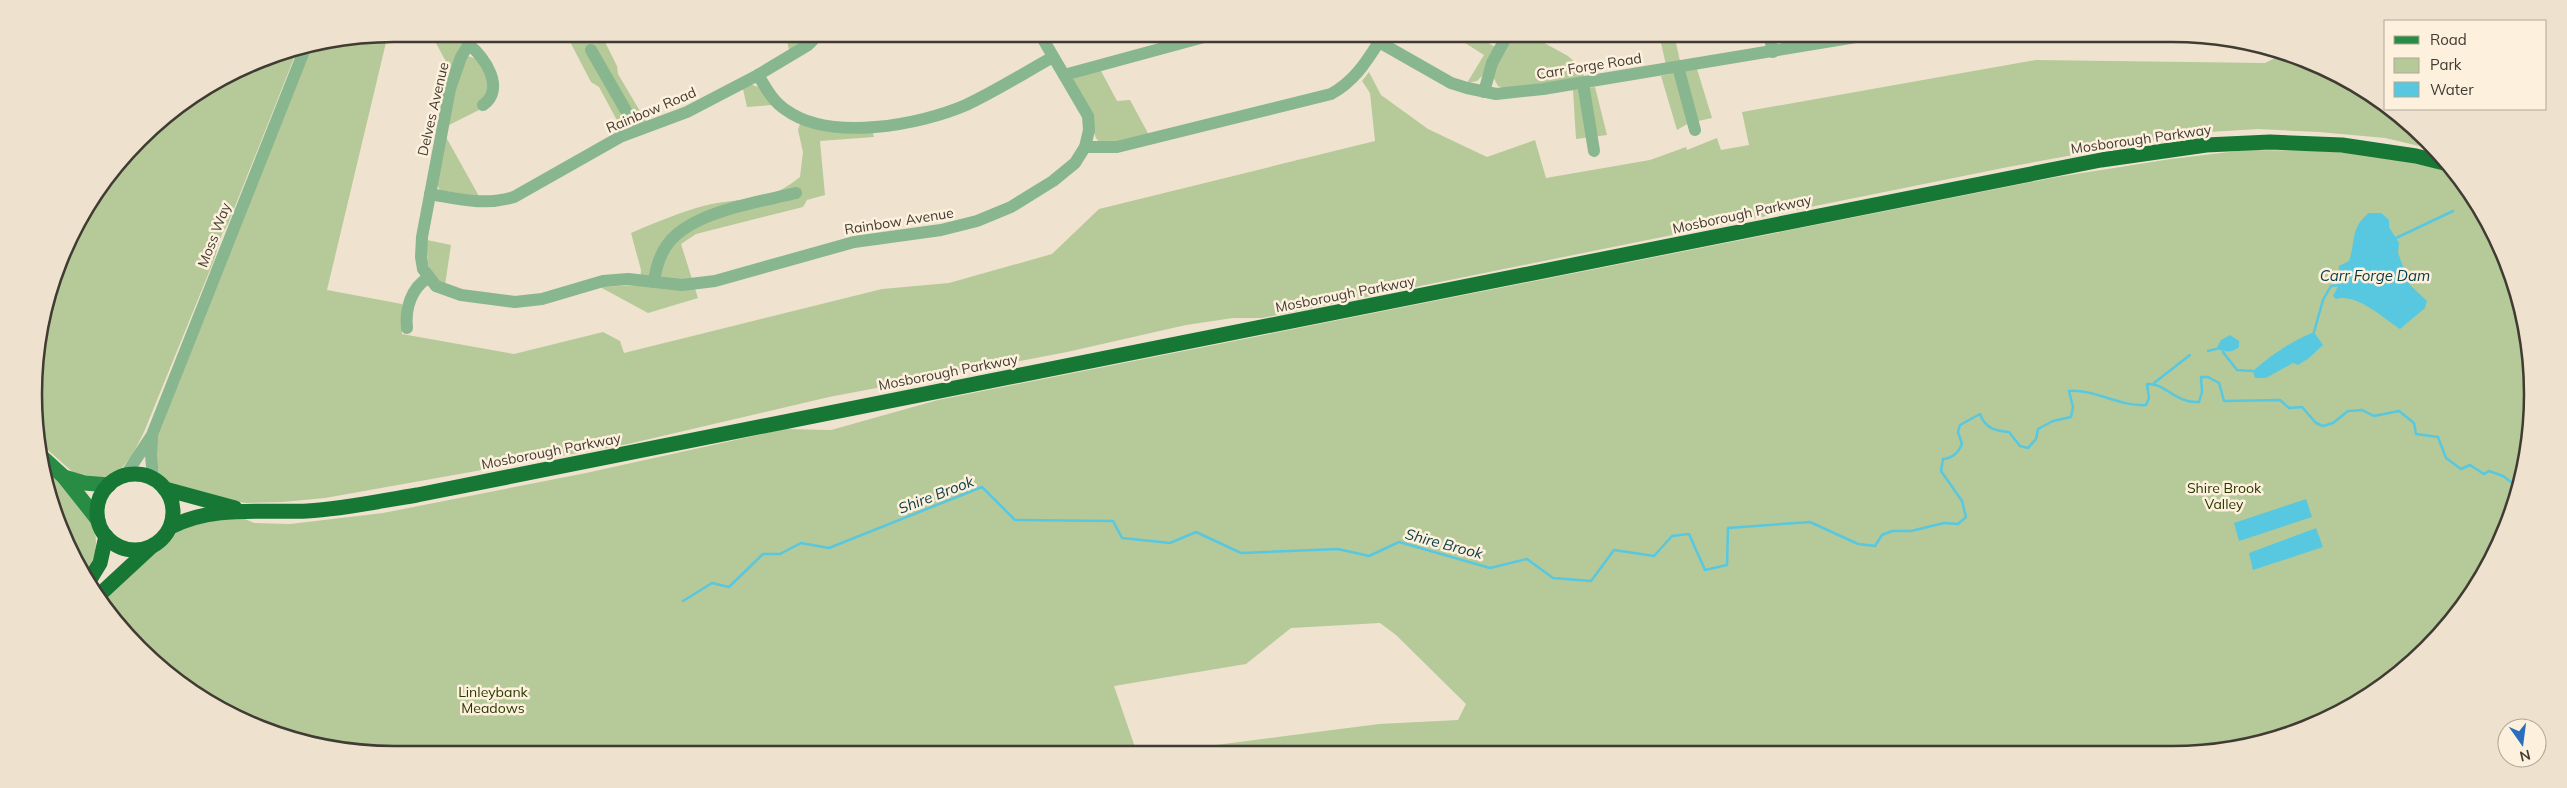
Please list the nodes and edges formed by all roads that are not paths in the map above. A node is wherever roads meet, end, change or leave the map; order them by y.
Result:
1 (470, 42) edge
2 (474, 42) edge
3 (811, 42) edge
4 (1045, 42) edge
5 (1186, 42) edge
6 (1378, 42) edge
7 (1387, 42) edge
8 (1504, 42) edge
9 (1770, 42) edge
10 (1829, 42) edge
11 (591, 50) dead end
12 (1772, 52) junction
13 (303, 54) edge
14 (1053, 57) junction
15 (1678, 67) junction
16 (758, 75) junction
17 (1064, 75) junction
18 (1582, 83) junction
19 (1484, 92) junction
20 (483, 105) dead end
21 (636, 130) junction
22 (1695, 130) dead end
23 (1085, 147) junction
24 (1594, 151) dead end
25 (2437, 162) edge
26 (796, 193) dead end
27 (430, 194) junction
28 (428, 278) junction
29 (654, 282) junction
30 (407, 328) dead end
31 (152, 435) junction
32 (49, 463) edge
33 (125, 476) junction
34 (64, 477) junction
35 (153, 478) junction
36 (109, 485) junction
37 (166, 489) junction
38 (251, 512) junction
39 (98, 520) junction
40 (171, 527) junction
41 (106, 536) junction
42 (152, 546) junction
43 (93, 575) edge
44 (103, 591) edge

1 - 27 street, Delves Avenue
2 - 20 street
3 - 16 street, Rainbow Road
4 - 14 street
5 - 17 street
6 - 23 street
7 - 19 street, Carr Forge Road
8 - 19 street
9 - 12 street
10 - 12 street, Carr Forge Road
11 - 21 street
12 - 15 street, Carr Forge Road
13 - 31 street, Moss Way
14 - 16 street
14 - 17 street
15 - 18 street, Carr Forge Road
15 - 22 street
16 - 21 street, Rainbow Road
17 - 23 street
18 - 19 street, Carr Forge Road
18 - 24 street
21 - 27 street, Rainbow Road
23 - 29 street, Rainbow Avenue
25 - 38 highway, Mosborough Parkway
26 - 29 street
27 - 28 street
28 - 29 street, Rainbow Avenue
28 - 30 street
31 - 33 street, Moss Way
31 - 35 street, Moss Way
32 - 34 main road
33 - 35 highway
33 - 36 highway
34 - 36 main road
34 - 39 main road
35 - 37 highway
36 - 39 highway
37 - 38 highway, Mosborough Parkway
37 - 40 highway
38 - 40 highway, Mosborough Parkway
39 - 41 highway
40 - 42 highway
41 - 42 highway
41 - 43 highway
42 - 44 highway

